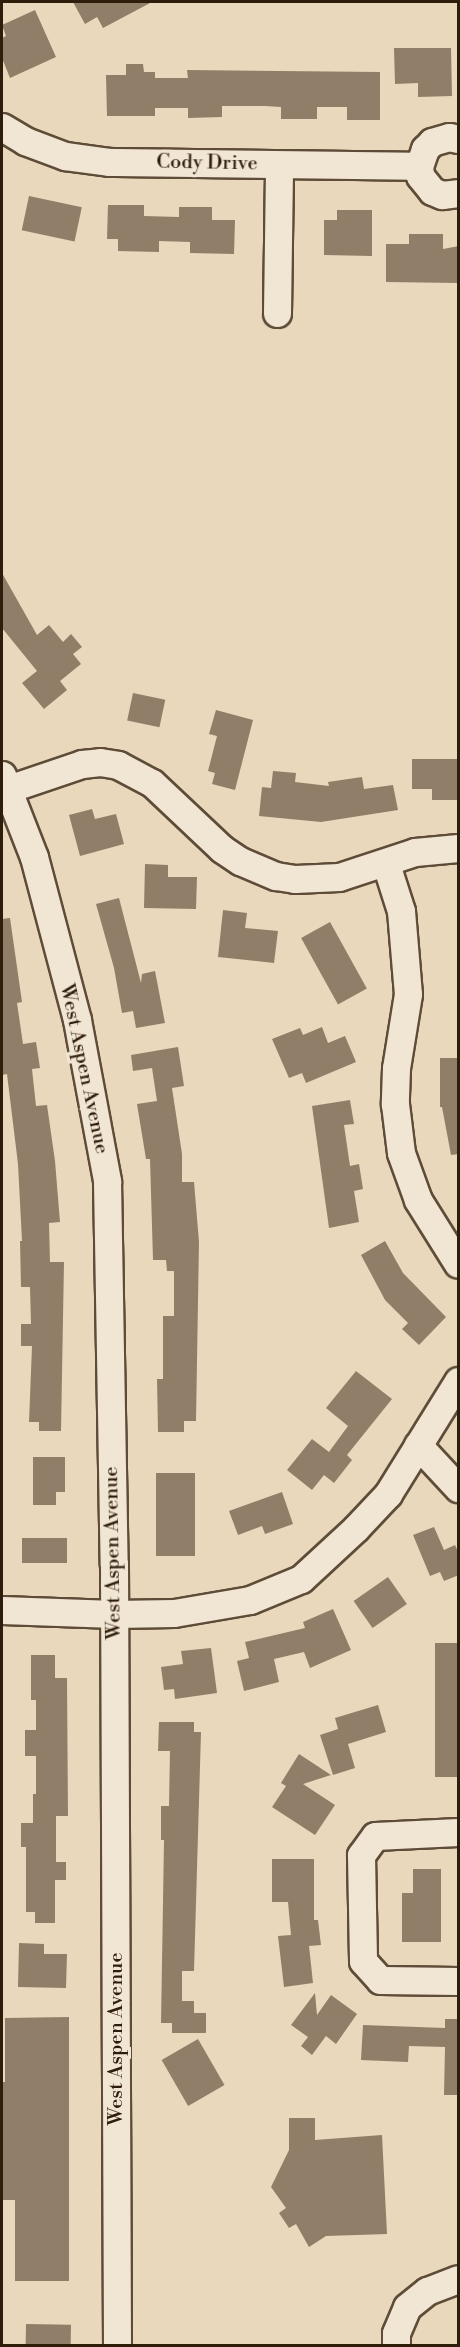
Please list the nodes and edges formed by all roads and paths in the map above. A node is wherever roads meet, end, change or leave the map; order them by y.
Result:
1 (2, 127) edge
2 (459, 139) edge
3 (279, 165) junction
4 (419, 166) junction
5 (459, 193) edge
6 (277, 313) dead end
7 (5, 782) edge
8 (459, 848) edge
9 (386, 864) junction
10 (459, 1264) edge
11 (459, 1381) edge
12 (418, 1445) junction
13 (459, 1488) edge
14 (2, 1610) edge
15 (114, 1614) junction
16 (459, 1832) edge
17 (459, 1981) edge
18 (459, 2279) edge
19 (117, 2346) edge
20 (396, 2346) edge

1 - 3 street, Cody Drive
2 - 4 street
3 - 4 street, Cody Drive
3 - 6 street
4 - 5 street
7 - 9 street
7 - 15 street, West Aspen Avenue
8 - 9 street
9 - 10 street
11 - 12 street
12 - 13 street
12 - 15 street
14 - 15 street
15 - 19 street, West Aspen Avenue
16 - 17 street
18 - 20 street

